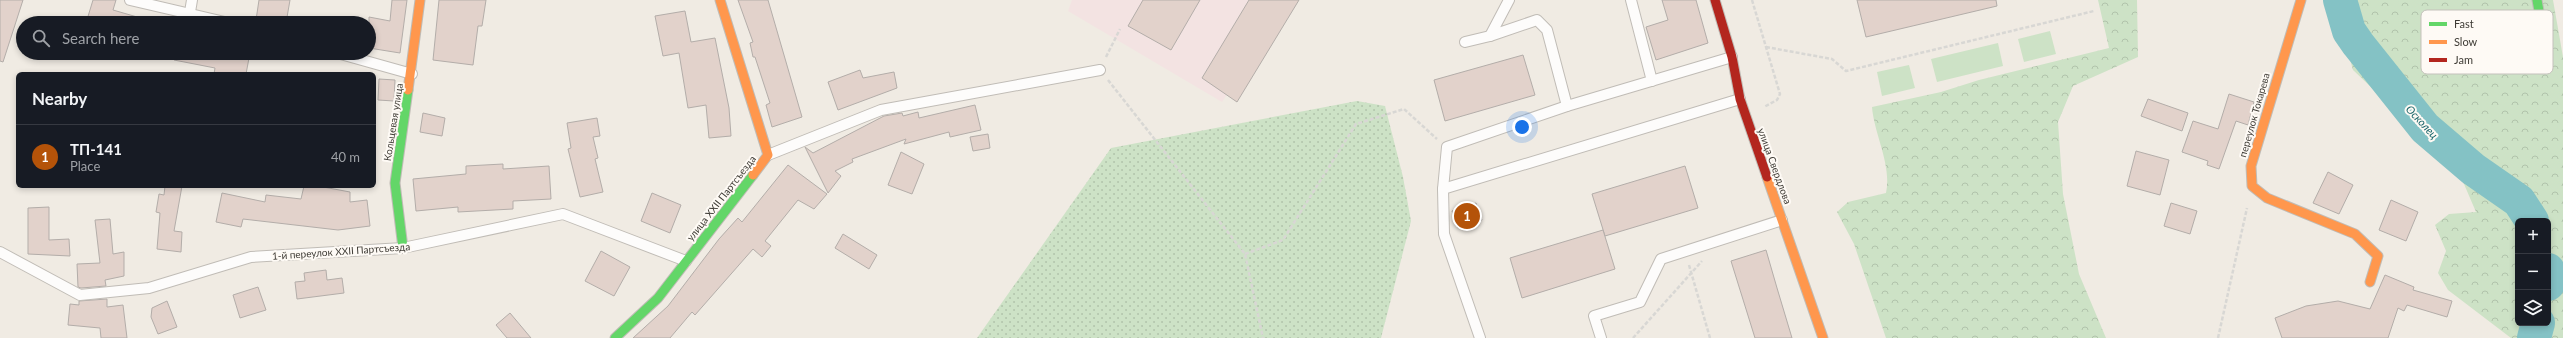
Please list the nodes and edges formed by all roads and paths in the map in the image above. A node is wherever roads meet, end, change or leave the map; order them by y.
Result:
1 (130, 0) edge
2 (192, 0) edge
3 (420, 0) edge
4 (720, 0) edge
5 (1509, 0) edge
6 (1631, 0) edge
7 (1715, 0) edge
8 (1752, 0) edge
9 (2301, 0) edge
10 (2537, 0) edge
11 (2539, 10) edge
12 (2094, 11) dead end
13 (190, 12) junction
14 (204, 16) edge
15 (1120, 29) dead end
16 (1490, 36) junction
17 (1464, 42) dead end
18 (1766, 47) junction
19 (1732, 56) junction
20 (362, 60) edge
21 (1100, 70) junction
22 (412, 74) junction
23 (1652, 81) junction
24 (1740, 99) junction
25 (1567, 106) junction
26 (1746, 117) junction
27 (1447, 147) junction
28 (768, 156) junction
29 (2252, 186) junction
30 (1443, 189) junction
31 (1782, 220) junction
32 (1723, 238) junction
33 (403, 248) junction
34 (1685, 251) junction
35 (0, 252) edge
36 (1245, 254) junction
37 (686, 261) junction
38 (1692, 274) junction
39 (2370, 282) dead end
40 (615, 338) edge
41 (1263, 338) edge
42 (1480, 338) edge
43 (1601, 338) edge
44 (1633, 338) edge
45 (1710, 338) edge
46 (1823, 338) edge
47 (2218, 338) edge

1 - 13 lane
2 - 13 lane
3 - 22 street, Кольцевая улица
4 - 28 street, улица XXII Партсъезда
5 - 16 lane
6 - 23 lane
7 - 19 street, улица Свердлова
8 - 18 path
9 - 29 street, переулок Токарева
10 - 11 street
12 - 18 path
13 - 14 lane
15 - 21 path
16 - 17 lane
16 - 25 lane
18 - 26 path
19 - 23 lane
19 - 24 street, улица Свердлова
20 - 22 lane
21 - 28 lane
21 - 36 path
22 - 33 street, Кольцевая улица
23 - 25 lane
24 - 26 street, улица Свердлова
24 - 30 lane
25 - 27 lane
26 - 31 street, улица Свердлова
27 - 30 lane
27 - 36 path
28 - 37 street, улица XXII Партсъезда
29 - 39 street
29 - 47 path
30 - 42 lane
31 - 32 lane
31 - 46 street, улица Свердлова
32 - 34 lane
32 - 38 path
33 - 35 lane, 1-й переулок XXII Партсъезда
33 - 37 lane, 1-й переулок XXII Партсъезда
34 - 38 path
34 - 43 lane
36 - 41 path
37 - 40 street, улица XXII Партсъезда
38 - 44 path
38 - 45 path

